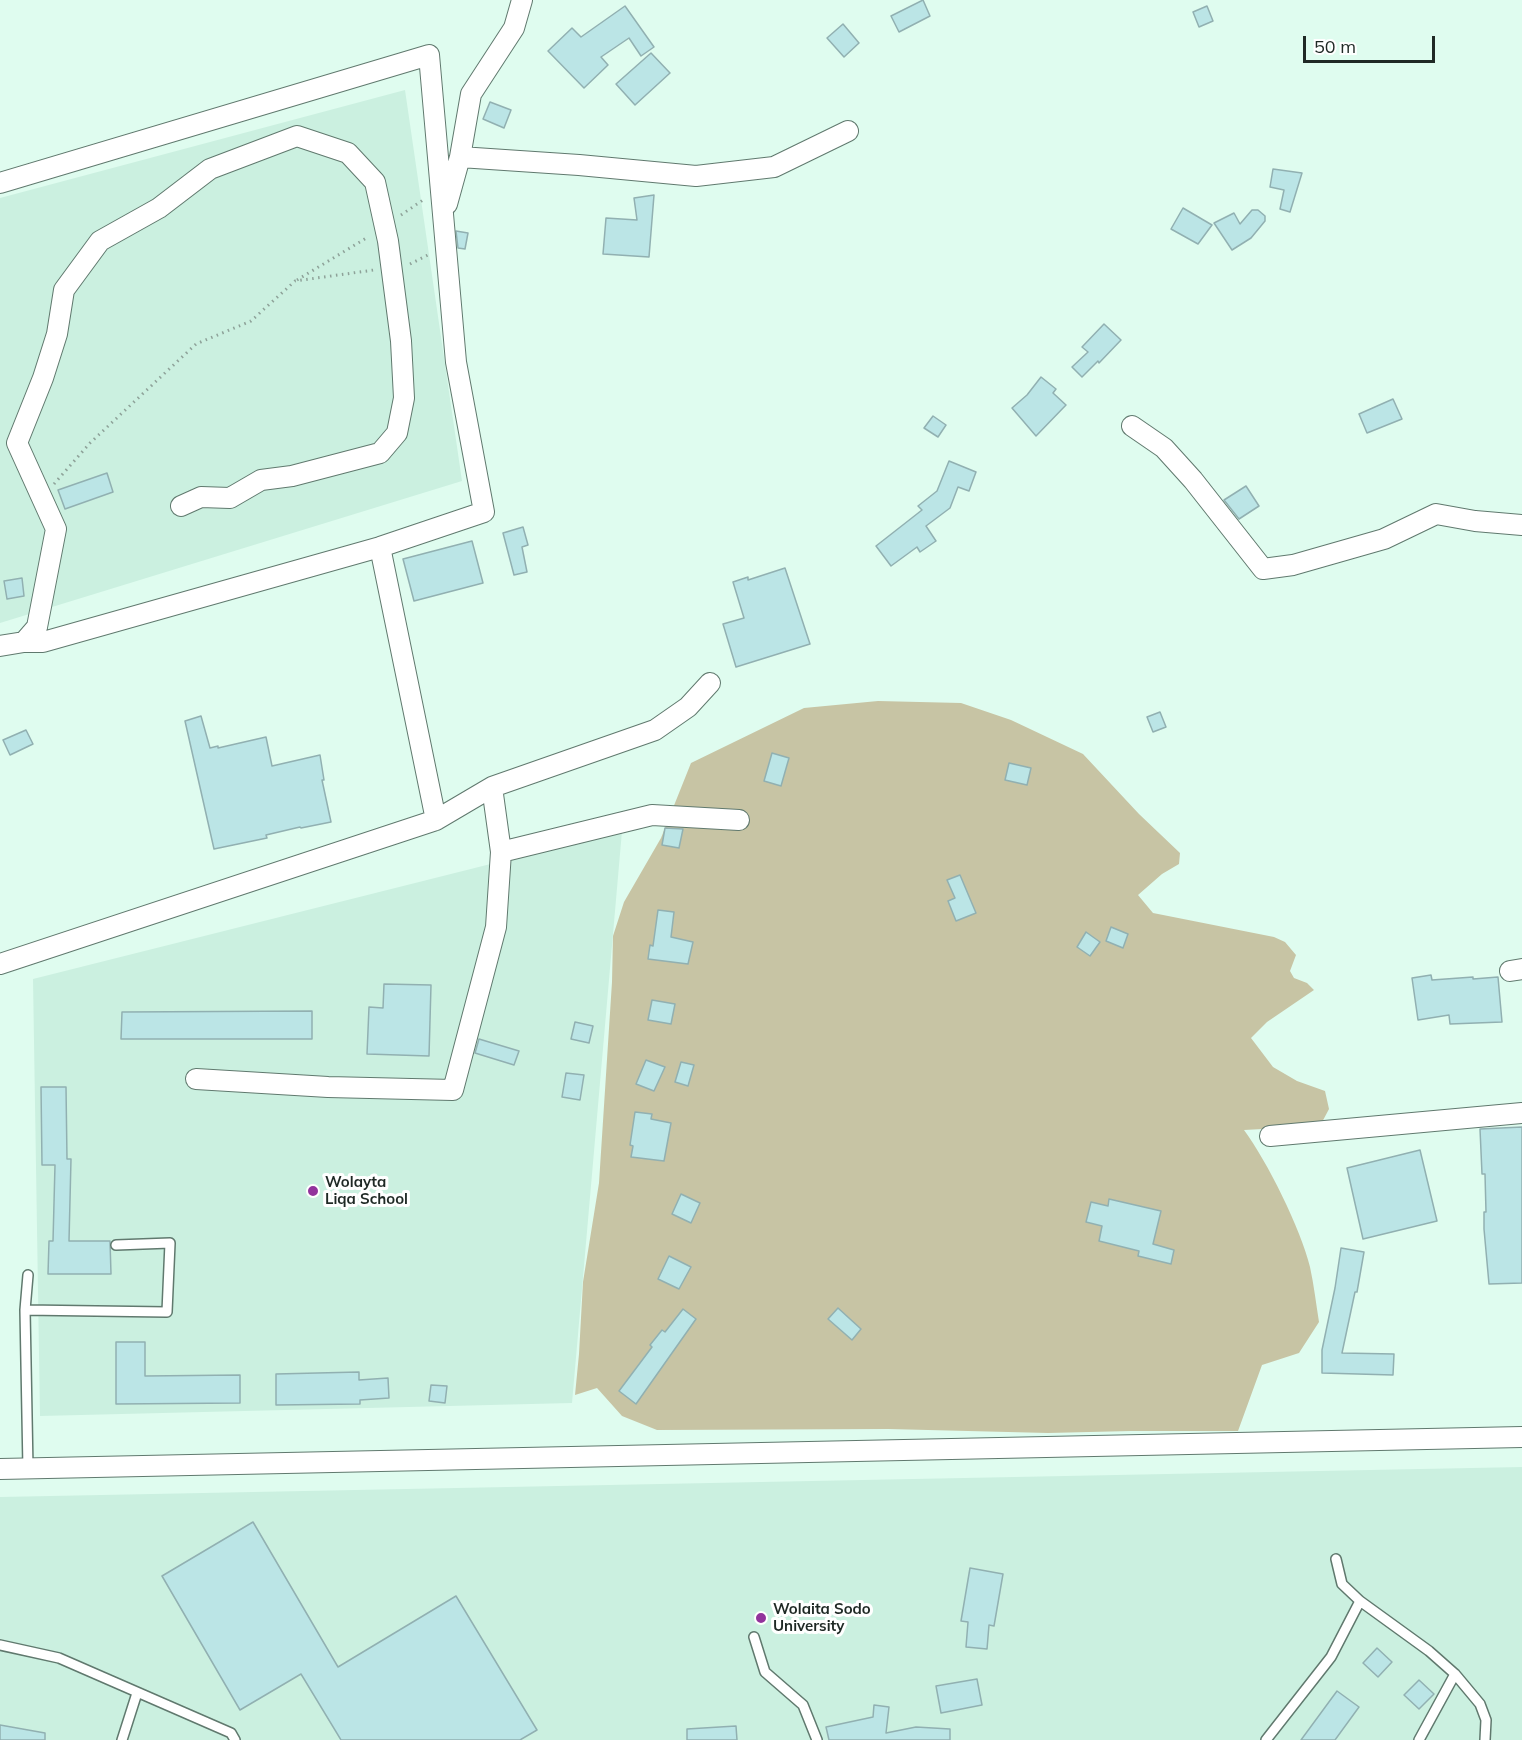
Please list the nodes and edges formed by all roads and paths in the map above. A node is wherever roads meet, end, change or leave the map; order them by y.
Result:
1 (522, 0) edge
2 (848, 131) dead end
3 (460, 157) junction
4 (0, 183) edge
5 (443, 218) junction
6 (446, 246) junction
7 (392, 268) junction
8 (1132, 426) dead end
9 (40, 497) junction
10 (181, 506) dead end
11 (1522, 525) edge
12 (380, 547) junction
13 (24, 642) junction
14 (0, 646) edge
15 (710, 683) dead end
16 (492, 787) junction
17 (436, 820) junction
18 (739, 820) dead end
19 (501, 852) junction
20 (0, 964) edge
21 (196, 1079) dead end
22 (1522, 1113) edge
23 (1270, 1136) dead end
24 (116, 1245) dead end
25 (28, 1275) dead end
26 (25, 1310) junction
27 (1522, 1437) edge
28 (0, 1468) edge
29 (28, 1469) junction
30 (1336, 1559) dead end
31 (1360, 1601) junction
32 (754, 1637) dead end
33 (0, 1645) edge
34 (1455, 1674) junction
35 (137, 1693) junction
36 (122, 1740) edge
37 (235, 1740) edge
38 (817, 1740) edge
39 (1266, 1740) edge
40 (1419, 1740) edge
41 (1485, 1740) edge

1 - 3 street
2 - 3 street
3 - 5 street
4 - 5 street
5 - 6 street
6 - 7 path
6 - 12 street
7 - 9 path
7 - 9 street
7 - 10 street
8 - 11 street
9 - 13 street
12 - 13 street
12 - 17 street
13 - 14 street
15 - 16 street
16 - 17 street
16 - 19 street
17 - 20 street
18 - 19 street
19 - 21 street
22 - 23 street
24 - 26 lane
25 - 26 lane
26 - 29 lane
27 - 29 street
28 - 29 street
30 - 31 lane
31 - 34 lane
31 - 39 lane
32 - 38 lane
33 - 35 lane
34 - 40 lane
34 - 41 lane
35 - 36 lane
35 - 37 lane

